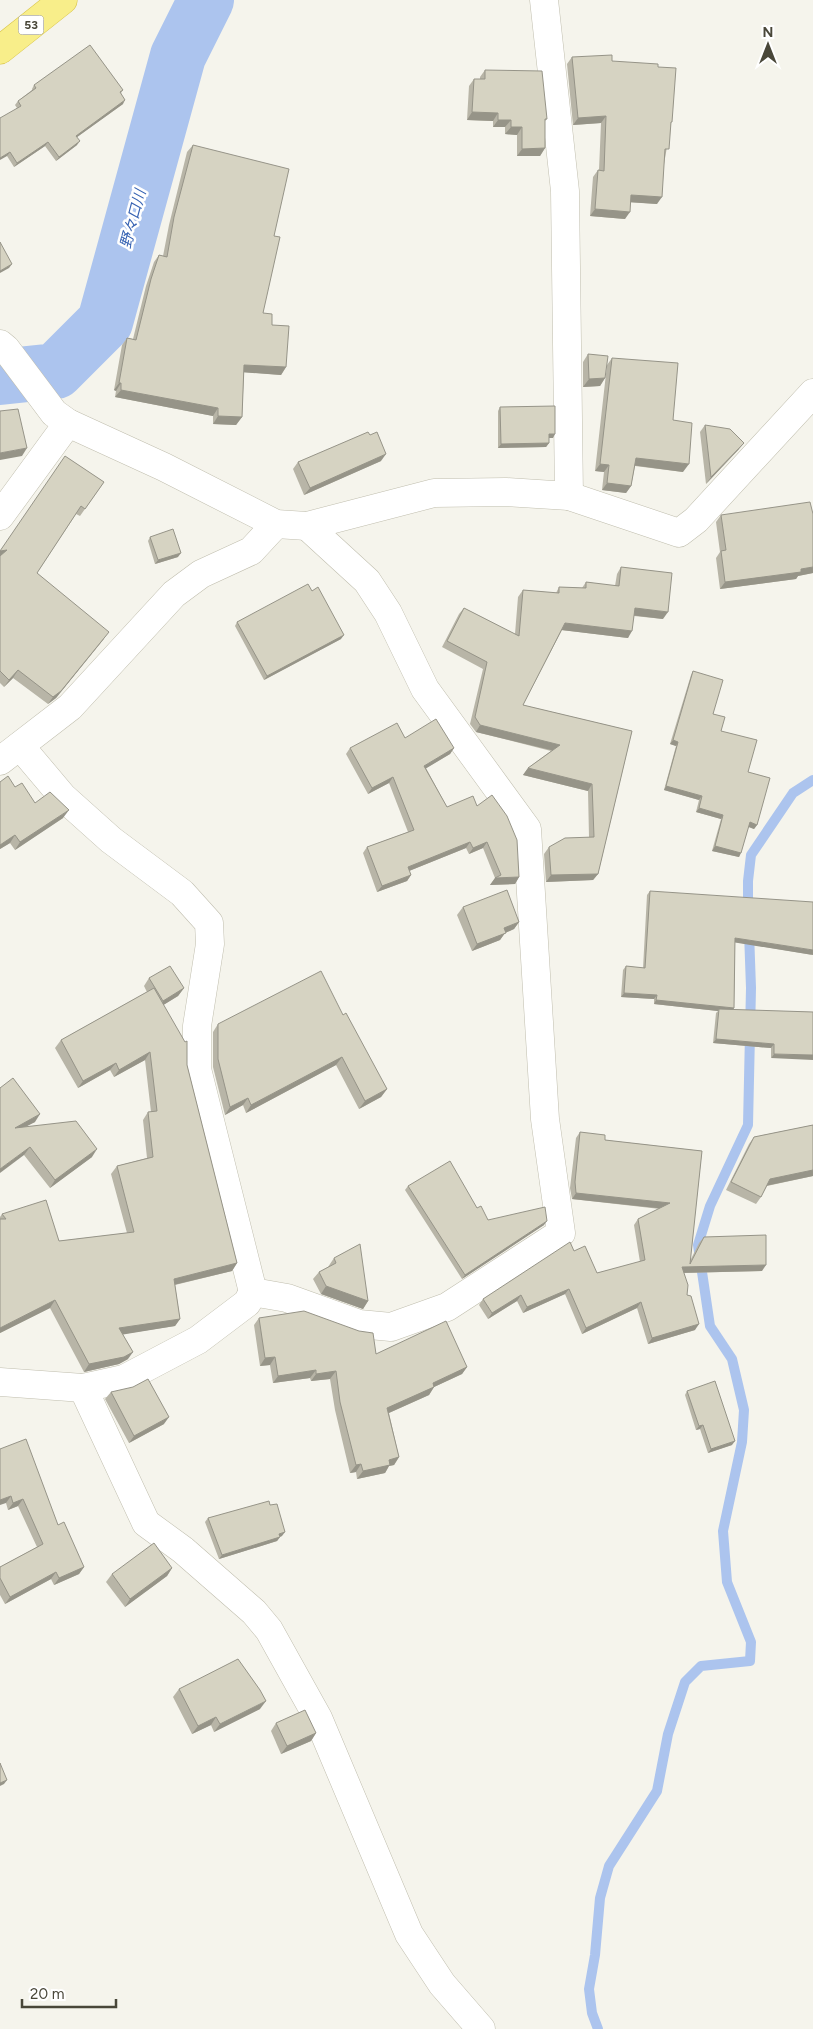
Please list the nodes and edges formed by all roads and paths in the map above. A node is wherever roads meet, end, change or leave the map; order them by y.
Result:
1 (63, 0) edge
2 (544, 0) edge
3 (0, 50) edge
4 (3, 346) edge
5 (813, 393) edge
6 (61, 418) junction
7 (569, 496) junction
8 (4, 503) edge
9 (276, 524) junction
10 (307, 526) junction
11 (10, 753) edge
12 (253, 1292) junction
13 (0, 1382) edge
14 (83, 1388) junction
15 (481, 2029) edge

1 - 3 highway, 53
2 - 7 street
4 - 6 street
5 - 7 street
6 - 8 street
6 - 9 street
7 - 10 street
9 - 10 street
9 - 11 street
10 - 12 street
11 - 12 street
12 - 14 street
13 - 14 street
14 - 15 street

